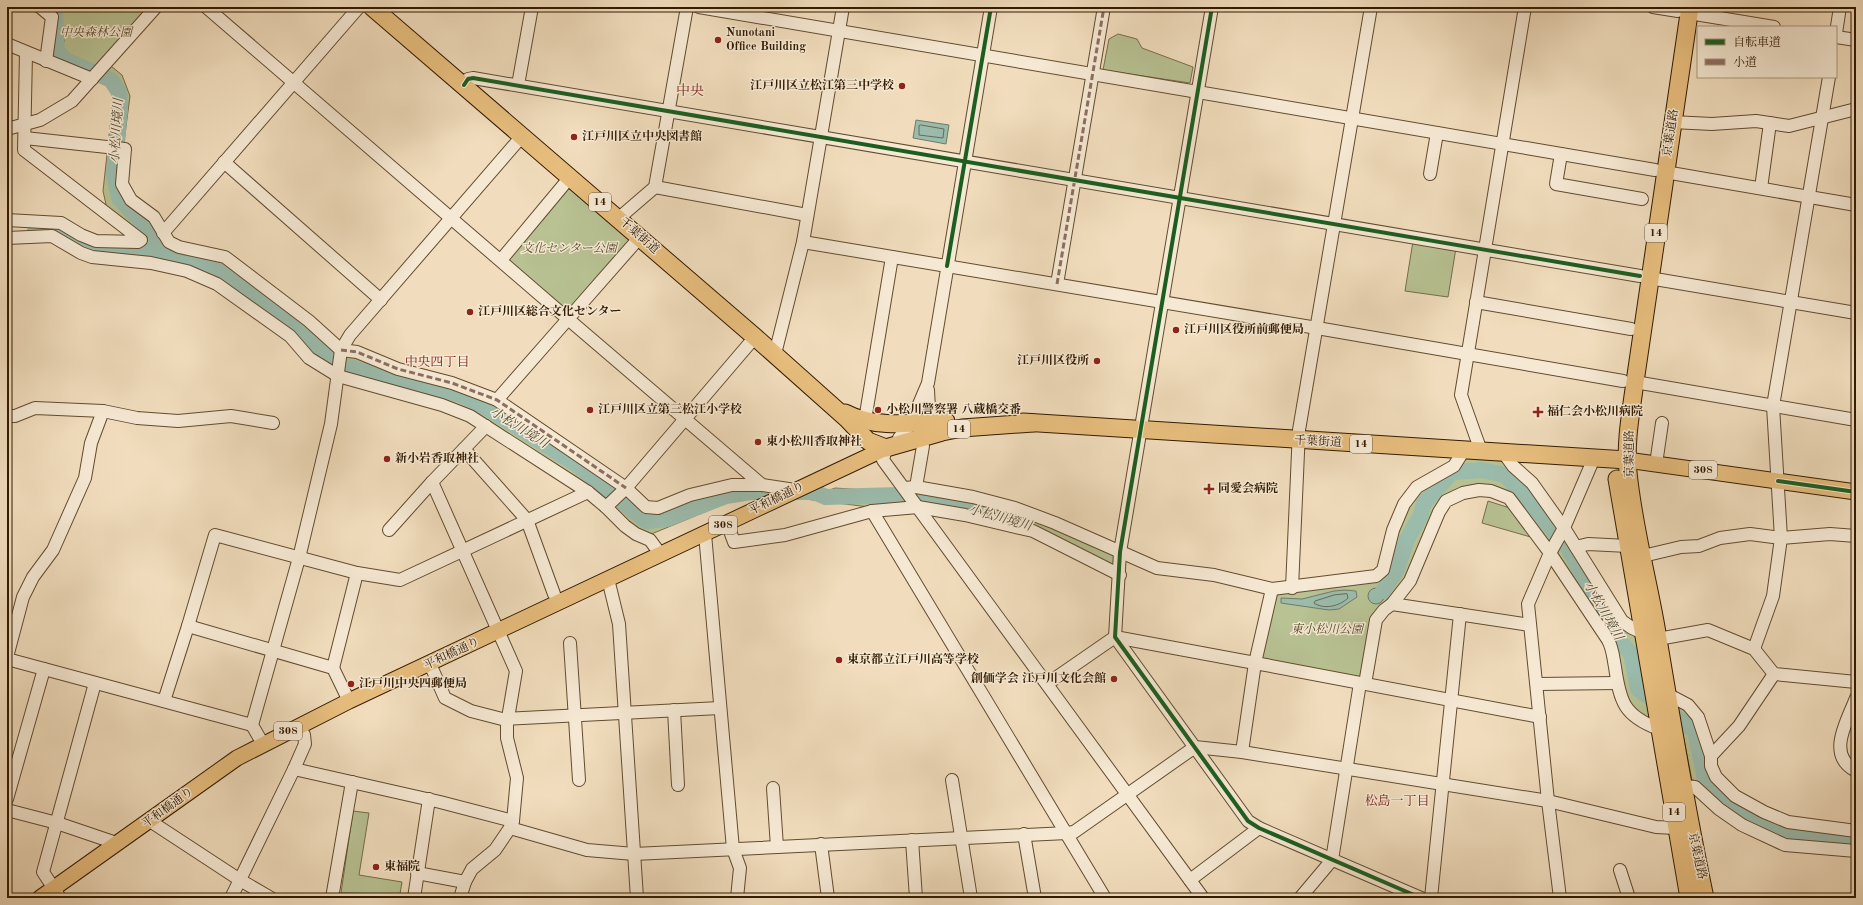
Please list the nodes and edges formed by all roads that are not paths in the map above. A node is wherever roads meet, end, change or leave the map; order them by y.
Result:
1 (40, 7) edge
2 (156, 7) edge
3 (206, 7) edge
4 (358, 7) edge
5 (372, 7) edge
6 (532, 7) edge
7 (687, 7) edge
8 (699, 7) edge
9 (843, 7) edge
10 (991, 7) edge
11 (1104, 7) edge
12 (1212, 7) edge
13 (1371, 7) edge
14 (1525, 7) edge
15 (1653, 7) edge
16 (1840, 7) edge
17 (1684, 9) edge
18 (1769, 26) edge
19 (1837, 26) edge
20 (839, 31) junction
21 (1837, 37) edge
22 (1856, 40) edge
23 (7, 44) edge
24 (26, 53) junction
25 (982, 56) junction
26 (46, 61) junction
27 (1092, 74) junction
28 (96, 76) junction
29 (1829, 78) edge
30 (293, 83) junction
31 (464, 84) junction
32 (518, 85) junction
33 (1198, 91) junction
34 (1856, 109) edge
35 (669, 110) junction
36 (1823, 117) junction
37 (1353, 118) junction
38 (1672, 122) junction
39 (1770, 123) junction
40 (25, 125) junction
41 (7, 129) edge
42 (1437, 133) junction
43 (523, 135) junction
44 (820, 137) junction
45 (25, 138) junction
46 (1503, 145) junction
47 (1561, 154) junction
48 (965, 161) junction
49 (224, 162) junction
50 (1660, 171) junction
51 (1430, 174) dead end
52 (571, 176) junction
53 (1076, 180) junction
54 (655, 187) junction
55 (1761, 188) junction
56 (1810, 197) junction
57 (1180, 198) junction
58 (1642, 198) dead end
59 (1856, 205) edge
60 (807, 215) junction
61 (452, 218) junction
62 (619, 218) junction
63 (7, 220) edge
64 (1335, 224) junction
65 (22, 229) junction
66 (163, 233) junction
67 (640, 237) junction
68 (7, 238) edge
69 (803, 242) junction
70 (1485, 249) junction
71 (892, 257) junction
72 (501, 260) junction
73 (947, 266) junction
74 (1644, 277) junction
75 (1057, 284) junction
76 (381, 300) junction
77 (1476, 302) junction
78 (1791, 302) junction
79 (1163, 303) junction
80 (1856, 313) edge
81 (568, 319) junction
82 (1317, 328) junction
83 (1631, 329) junction
84 (755, 337) junction
85 (775, 354) junction
86 (1467, 354) junction
87 (339, 362) junction
88 (1629, 382) junction
89 (928, 383) junction
90 (825, 399) junction
91 (497, 400) junction
92 (1773, 406) junction
93 (103, 411) junction
94 (7, 416) edge
95 (684, 420) junction
96 (865, 420) junction
97 (1856, 420) edge
98 (946, 421) junction
99 (273, 423) dead end
100 (1033, 423) junction
101 (1662, 423) dead end
102 (911, 424) junction
103 (486, 426) junction
104 (1140, 430) junction
105 (919, 439) junction
106 (1298, 440) junction
107 (893, 443) junction
108 (464, 449) junction
109 (1464, 450) junction
110 (1481, 451) junction
111 (1503, 452) junction
112 (1594, 458) junction
113 (1622, 460) junction
114 (1656, 464) junction
115 (1778, 481) junction
116 (432, 482) junction
117 (762, 485) junction
118 (910, 488) junction
119 (624, 490) junction
120 (795, 490) junction
121 (588, 492) junction
122 (1856, 492) edge
123 (608, 505) junction
124 (918, 507) junction
125 (872, 511) junction
126 (526, 520) junction
127 (727, 523) junction
128 (389, 530) dead end
129 (1563, 530) junction
130 (705, 534) junction
131 (1856, 536) edge
132 (1780, 538) junction
133 (1628, 546) junction
134 (1576, 548) junction
135 (463, 551) junction
136 (1552, 551) junction
137 (1120, 552) junction
138 (661, 554) junction
139 (1643, 556) junction
140 (299, 558) junction
141 (357, 573) junction
142 (1120, 575) junction
143 (608, 579) junction
144 (1292, 588) junction
145 (1272, 589) junction
146 (554, 594) dead end
147 (1392, 604) junction
148 (1460, 614) junction
149 (1530, 625) junction
150 (188, 626) junction
151 (499, 632) junction
152 (1651, 636) junction
153 (1115, 637) junction
154 (570, 643) dead end
155 (1754, 649) junction
156 (272, 651) junction
157 (7, 658) edge
158 (1256, 663) junction
159 (430, 664) junction
160 (333, 668) junction
161 (44, 669) junction
162 (1774, 674) junction
163 (1856, 682) edge
164 (95, 683) junction
165 (1617, 683) junction
166 (1048, 684) junction
167 (1363, 684) junction
168 (1537, 684) junction
169 (1663, 695) junction
170 (1856, 698) edge
171 (1452, 700) junction
172 (349, 701) junction
173 (164, 702) junction
174 (720, 708) junction
175 (674, 710) junction
176 (625, 712) junction
177 (575, 715) junction
178 (1540, 717) junction
179 (508, 720) junction
180 (252, 725) junction
181 (299, 726) junction
182 (1664, 729) junction
183 (263, 744) junction
184 (1195, 747) junction
185 (1242, 752) junction
186 (1711, 756) junction
187 (294, 769) junction
188 (1347, 769) junction
189 (1856, 770) edge
190 (579, 780) dead end
191 (952, 780) dead end
192 (352, 782) junction
193 (678, 785) dead end
194 (1443, 785) junction
195 (1683, 786) junction
196 (773, 788) dead end
197 (1127, 794) junction
198 (7, 799) edge
199 (429, 799) junction
200 (1548, 800) junction
201 (7, 810) edge
202 (150, 821) junction
203 (57, 823) junction
204 (512, 824) junction
205 (1259, 828) junction
206 (1676, 828) junction
207 (1856, 831) edge
208 (1066, 833) junction
209 (1024, 834) junction
210 (961, 837) junction
211 (912, 840) junction
212 (116, 843) junction
213 (821, 844) junction
214 (777, 847) junction
215 (733, 849) junction
216 (1856, 851) edge
217 (634, 854) junction
218 (1332, 860) junction
219 (1620, 870) dead end
220 (418, 873) junction
221 (240, 880) junction
222 (1190, 880) junction
223 (465, 882) junction
224 (57, 894) edge
225 (40, 898) edge
226 (231, 898) edge
227 (271, 898) edge
228 (332, 898) edge
229 (414, 898) edge
230 (460, 898) edge
231 (637, 898) edge
232 (737, 898) edge
233 (828, 898) edge
234 (916, 898) edge
235 (971, 898) edge
236 (1035, 898) edge
237 (1105, 898) edge
238 (1203, 898) edge
239 (1300, 898) edge
240 (1421, 898) edge
241 (1431, 898) edge
242 (1560, 898) edge
243 (1629, 898) edge
244 (1689, 898) edge
245 (1706, 898) edge

1 - 26 street
2 - 28 street
3 - 30 street
4 - 30 street
5 - 31 highway, 千葉街道 / 14
6 - 32 street
7 - 35 street
8 - 20 street
9 - 20 street
10 - 25 street
11 - 27 street
12 - 33 street
13 - 37 street
14 - 46 street
15 - 17 street
16 - 19 street
17 - 18 street
17 - 38 highway, 京葉道路 / 14
17 - 50 highway, 京葉道路 / 14
20 - 25 street
20 - 44 street
21 - 22 street
23 - 24 street
24 - 26 street
24 - 40 street
25 - 27 street
25 - 48 street
26 - 28 street
27 - 33 street
27 - 53 street
28 - 40 street
29 - 36 street
30 - 49 street
30 - 61 street
31 - 32 street
31 - 43 highway, 千葉街道 / 14
32 - 35 street
33 - 37 street
33 - 57 street
34 - 36 street
35 - 44 street
35 - 54 street
36 - 39 street
36 - 56 street
37 - 42 street
37 - 64 street
38 - 39 street
38 - 50 highway, 京葉道路 / 14
39 - 55 street
40 - 41 street
40 - 45 street
42 - 46 street
42 - 51 street
43 - 52 highway, 千葉街道 / 14
43 - 61 street
44 - 48 street
44 - 60 street
45 - 65 street
45 - 66 street
46 - 47 street
46 - 70 street
47 - 50 street
47 - 58 street
48 - 53 street
48 - 73 street
49 - 66 street
49 - 76 street
50 - 55 street
50 - 74 highway, 京葉道路 / 14
52 - 62 highway, 千葉街道 / 14
52 - 72 street
53 - 57 street
53 - 75 street
54 - 60 street
54 - 62 street
55 - 56 street
56 - 59 street
56 - 78 street
57 - 64 street
57 - 79 street
60 - 69 street
61 - 72 street
61 - 76 street
62 - 67 highway, 千葉街道 / 14
63 - 65 street
64 - 70 street
64 - 82 street
65 - 68 street
65 - 87 street
66 - 87 street
67 - 81 street
67 - 84 highway, 千葉街道 / 14
69 - 71 street
69 - 85 street
70 - 74 street
70 - 77 street
71 - 73 street
71 - 96 street
72 - 81 street
73 - 75 street
73 - 89 street
74 - 78 street
74 - 83 highway, 京葉道路 / 14
74 - 88 highway, 京葉道路 / 14
75 - 79 street
76 - 87 street
77 - 83 street
77 - 86 street
78 - 80 street
78 - 92 street
79 - 82 street
79 - 104 street
81 - 91 street
81 - 95 street
82 - 86 street
82 - 106 street
83 - 88 highway, 京葉道路 / 14
84 - 85 highway, 千葉街道 / 14
84 - 95 street
85 - 90 highway, 千葉街道 / 14
86 - 88 street
86 - 110 street
87 - 91 street
87 - 103 street
87 - 140 street
88 - 92 street
88 - 113 highway, 京葉道路 / 14
89 - 98 street
89 - 102 street
90 - 96 highway
90 - 107 highway, 千葉街道 / 14
91 - 119 street
92 - 97 street
92 - 115 street
93 - 94 street
93 - 99 street
93 - 157 street
95 - 117 street
95 - 119 street
96 - 102 highway
98 - 100 highway, 千葉街道 / 14
98 - 102 highway
98 - 107 highway, 千葉街道 / 14
100 - 104 highway, 千葉街道 / 14
100 - 105 highway, 千葉街道 / 14
101 - 114 street
102 - 107 street
103 - 108 street
103 - 121 street
104 - 106 highway, 千葉街道 / 14
104 - 137 street
105 - 107 highway, 千葉街道 / 14
105 - 118 street
106 - 109 highway, 千葉街道 / 14
106 - 144 street
107 - 118 street
107 - 120 main road, 平和橋通り / 308
108 - 116 street
108 - 126 street
109 - 110 highway, 千葉街道 / 14
109 - 144 street
110 - 111 highway, 千葉街道 / 14
111 - 112 highway, 千葉街道 / 14
111 - 129 street
112 - 113 highway, 千葉街道 / 14
112 - 129 street
113 - 114 main road, 308
113 - 133 highway, 京葉道路 / 14
113 - 139 highway, 京葉道路 / 14
114 - 115 main road, 308
115 - 122 main road, 308
115 - 132 street
116 - 128 street
116 - 135 street
117 - 119 street
117 - 120 street
118 - 124 street
118 - 137 street
119 - 123 street
120 - 127 main road, 平和橋通り / 308
121 - 123 street
121 - 126 street
123 - 138 street
124 - 125 street
124 - 142 street
124 - 166 street
125 - 127 street
125 - 208 street
126 - 135 street
126 - 146 street
127 - 130 main road, 平和橋通り / 308
129 - 134 street
129 - 136 street
130 - 138 main road, 平和橋通り / 308
130 - 174 street
131 - 132 street
132 - 139 street
132 - 155 street
133 - 134 street
133 - 152 highway, 京葉道路 / 14
134 - 152 street
135 - 141 street
135 - 151 street
136 - 147 street
136 - 149 street
136 - 165 street
137 - 142 street
137 - 145 street
138 - 143 main road, 平和橋通り / 308
139 - 152 highway, 京葉道路 / 14
140 - 141 street
140 - 150 street
140 - 156 street
141 - 160 street
142 - 153 street
143 - 151 main road, 平和橋通り / 308
143 - 176 street
144 - 145 street
145 - 158 street
147 - 148 street
147 - 167 street
148 - 149 street
148 - 171 street
149 - 168 street
150 - 156 street
150 - 173 street
151 - 159 main road, 平和橋通り / 308
151 - 179 street
152 - 155 street
152 - 169 highway, 京葉道路 / 14
153 - 158 street
153 - 166 street
153 - 184 street
154 - 177 street
155 - 162 street
156 - 160 street
156 - 180 street
157 - 161 street
158 - 167 street
158 - 185 street
159 - 172 main road, 平和橋通り / 308
159 - 179 street
160 - 172 street
161 - 164 street
161 - 198 street
162 - 163 street
162 - 186 street
164 - 173 street
164 - 203 street
165 - 168 street
165 - 182 street
166 - 197 street
167 - 171 street
167 - 188 street
168 - 178 street
169 - 182 highway, 京葉道路 / 14
169 - 186 street
170 - 189 street
171 - 178 street
171 - 194 street
172 - 181 main road, 平和橋通り / 308
173 - 180 street
174 - 175 street
174 - 215 street
175 - 176 street
175 - 193 street
176 - 177 street
176 - 217 street
177 - 179 street
177 - 190 street
178 - 200 street
179 - 204 street
180 - 183 street
181 - 183 main road, 平和橋通り / 308
181 - 187 street
182 - 195 highway, 京葉道路 / 14
182 - 206 highway, 京葉道路 / 14
183 - 202 main road, 平和橋通り / 308
184 - 185 street
184 - 197 street
184 - 205 street
185 - 188 street
186 - 207 street
187 - 192 street
187 - 221 street
188 - 194 street
188 - 218 street
191 - 210 street
192 - 199 street
192 - 228 street
194 - 200 street
194 - 241 street
195 - 216 street
195 - 245 highway, 京葉道路 / 14
196 - 214 street
197 - 208 street
197 - 222 street
199 - 204 street
199 - 220 street
200 - 206 street
200 - 242 street
201 - 203 street
202 - 212 main road, 平和橋通り / 308
202 - 221 street
203 - 212 street
203 - 224 street
204 - 217 street
204 - 223 street
205 - 218 street
205 - 222 street
206 - 244 highway, 京葉道路 / 14
208 - 209 street
208 - 237 street
209 - 210 street
209 - 236 street
210 - 211 street
210 - 235 street
211 - 213 street
211 - 234 street
212 - 224 main road, 平和橋通り / 308
213 - 214 street
213 - 233 street
214 - 215 street
215 - 217 street
215 - 232 street
217 - 231 street
218 - 239 street
218 - 240 street
219 - 243 street
220 - 223 street
220 - 229 street
221 - 226 street
221 - 227 street
222 - 238 street
223 - 230 street
224 - 225 main road, 平和橋通り / 308

